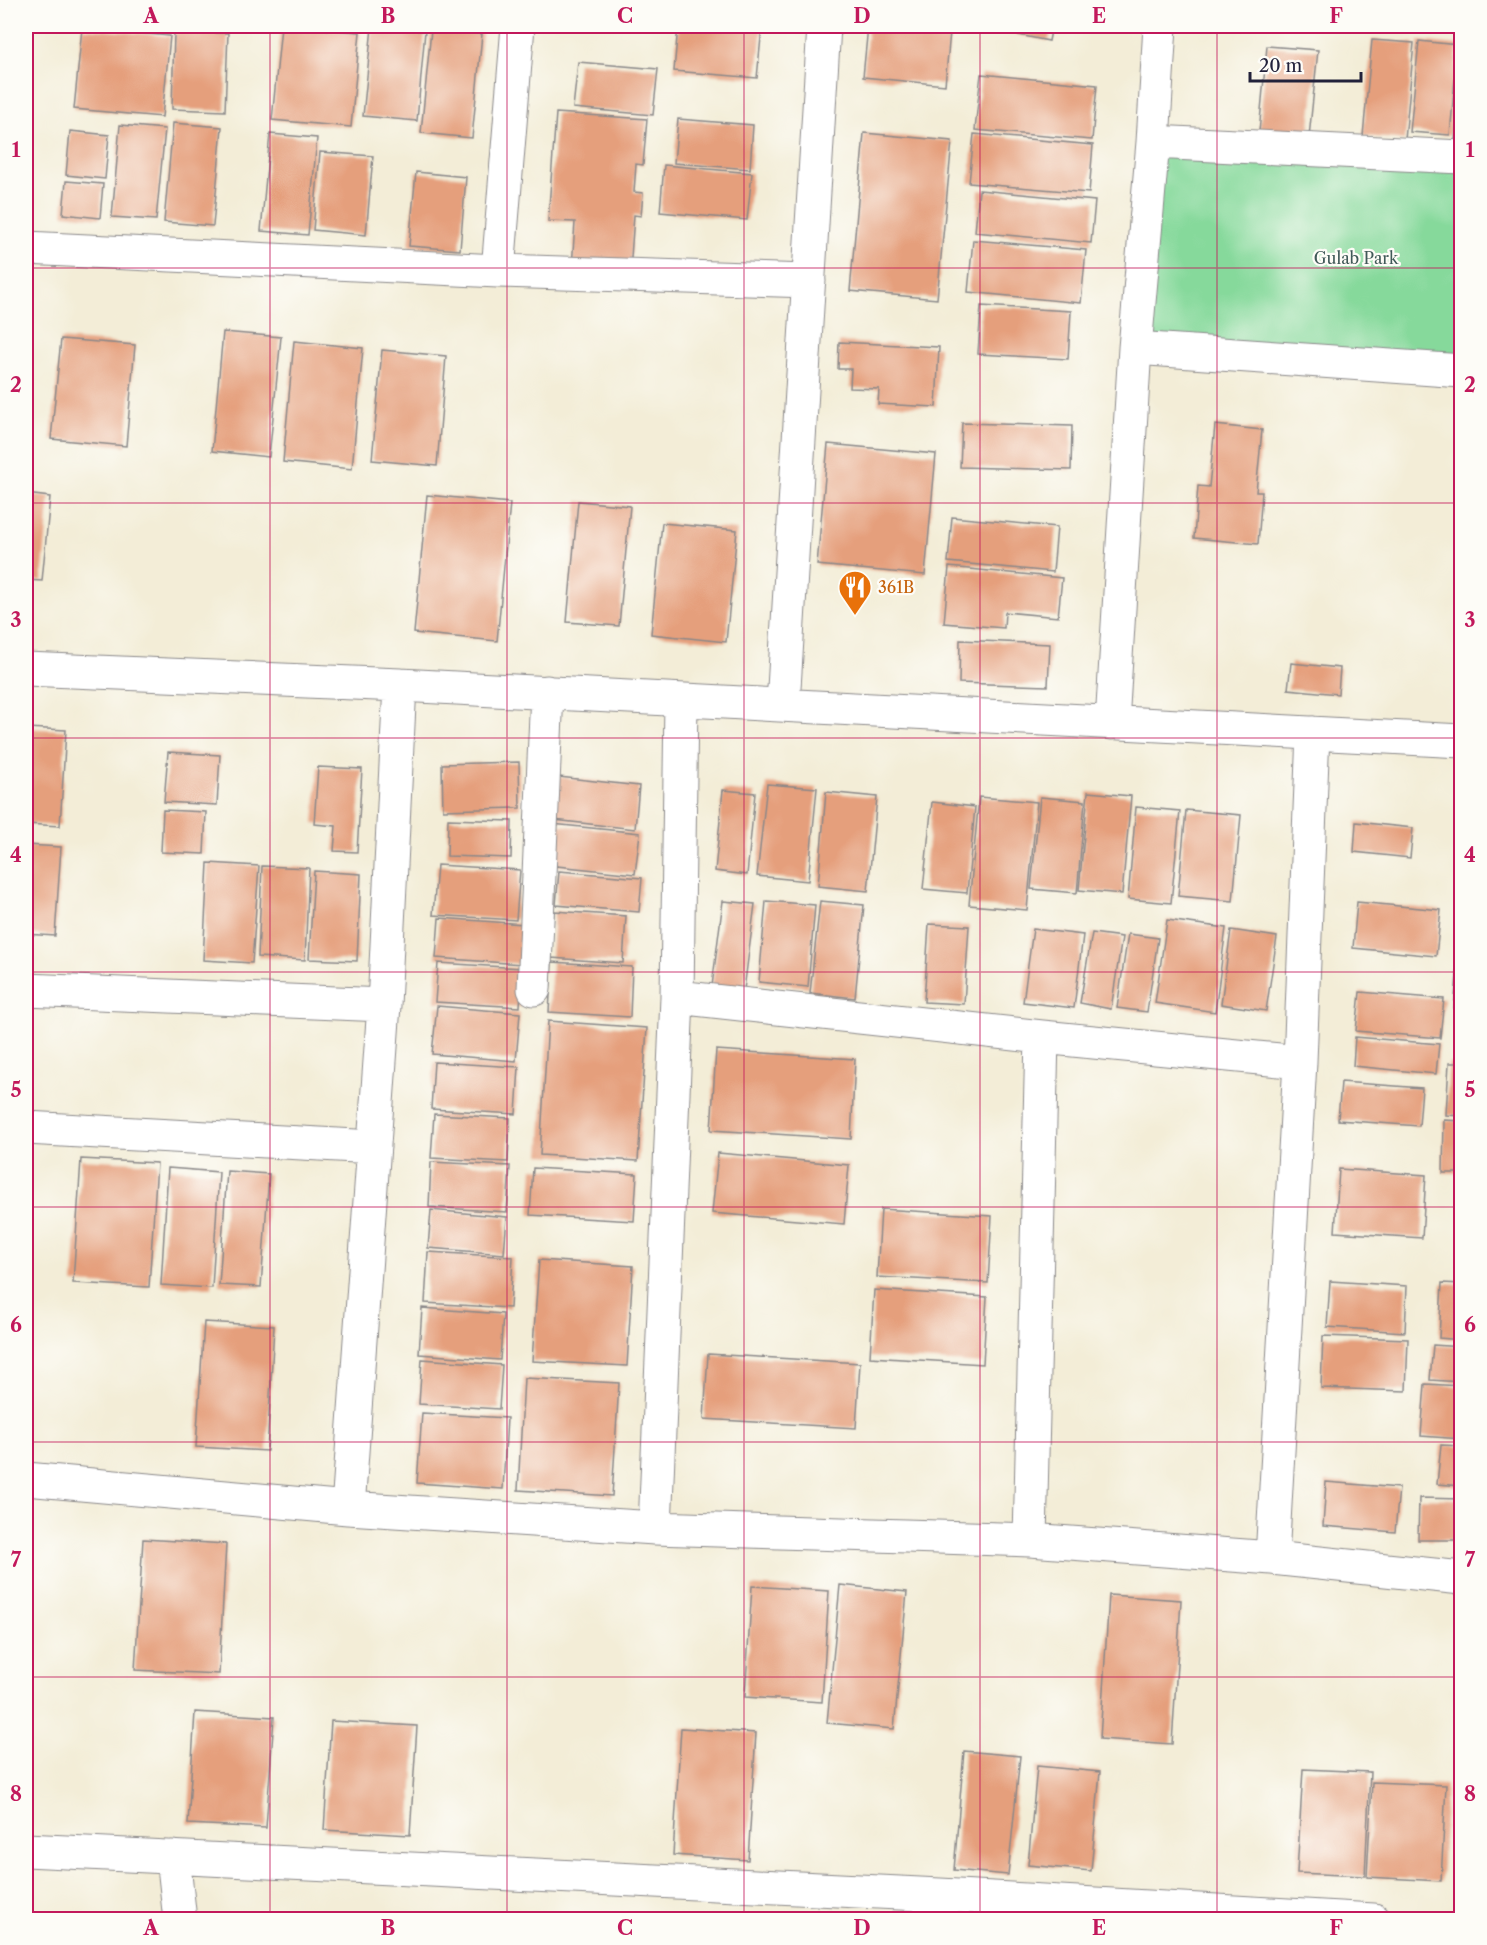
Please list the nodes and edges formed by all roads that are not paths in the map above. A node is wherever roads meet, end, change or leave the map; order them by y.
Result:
1 (518, 26) edge
2 (824, 26) edge
3 (1160, 26) edge
4 (1153, 142) junction
5 (1461, 158) edge
6 (26, 248) edge
7 (498, 270) junction
8 (809, 281) junction
9 (1135, 348) junction
10 (1461, 371) edge
11 (26, 669) edge
12 (400, 685) junction
13 (546, 693) junction
14 (681, 700) junction
15 (783, 705) junction
16 (1112, 723) junction
17 (1313, 733) junction
18 (1461, 741) edge
19 (534, 988) dead end
20 (26, 990) edge
21 (677, 997) junction
22 (384, 1005) junction
23 (1042, 1037) junction
24 (1300, 1062) junction
25 (26, 1128) edge
26 (374, 1147) junction
27 (26, 1479) edge
28 (348, 1508) junction
29 (655, 1527) junction
30 (1030, 1540) junction
31 (1272, 1558) junction
32 (1461, 1578) edge
33 (26, 1850) edge
34 (173, 1857) junction
35 (936, 1907) edge
36 (180, 1920) edge
37 (1374, 1920) edge

1 - 7 street
2 - 8 street
3 - 4 street
4 - 5 street
4 - 9 street
6 - 7 street
7 - 8 street
8 - 15 street
9 - 10 street
9 - 16 street
11 - 12 street
12 - 13 street
12 - 22 street
13 - 14 street
13 - 19 street
14 - 15 street
14 - 21 street
15 - 16 street
16 - 17 street
17 - 18 street
17 - 24 street
20 - 22 street
21 - 23 street
21 - 29 street
22 - 26 street
23 - 24 street
23 - 30 street
24 - 31 street
25 - 26 street
26 - 28 street
27 - 28 street
28 - 29 street
29 - 30 street
30 - 31 street
31 - 32 street
33 - 34 street
34 - 35 street
34 - 36 street
35 - 37 street

